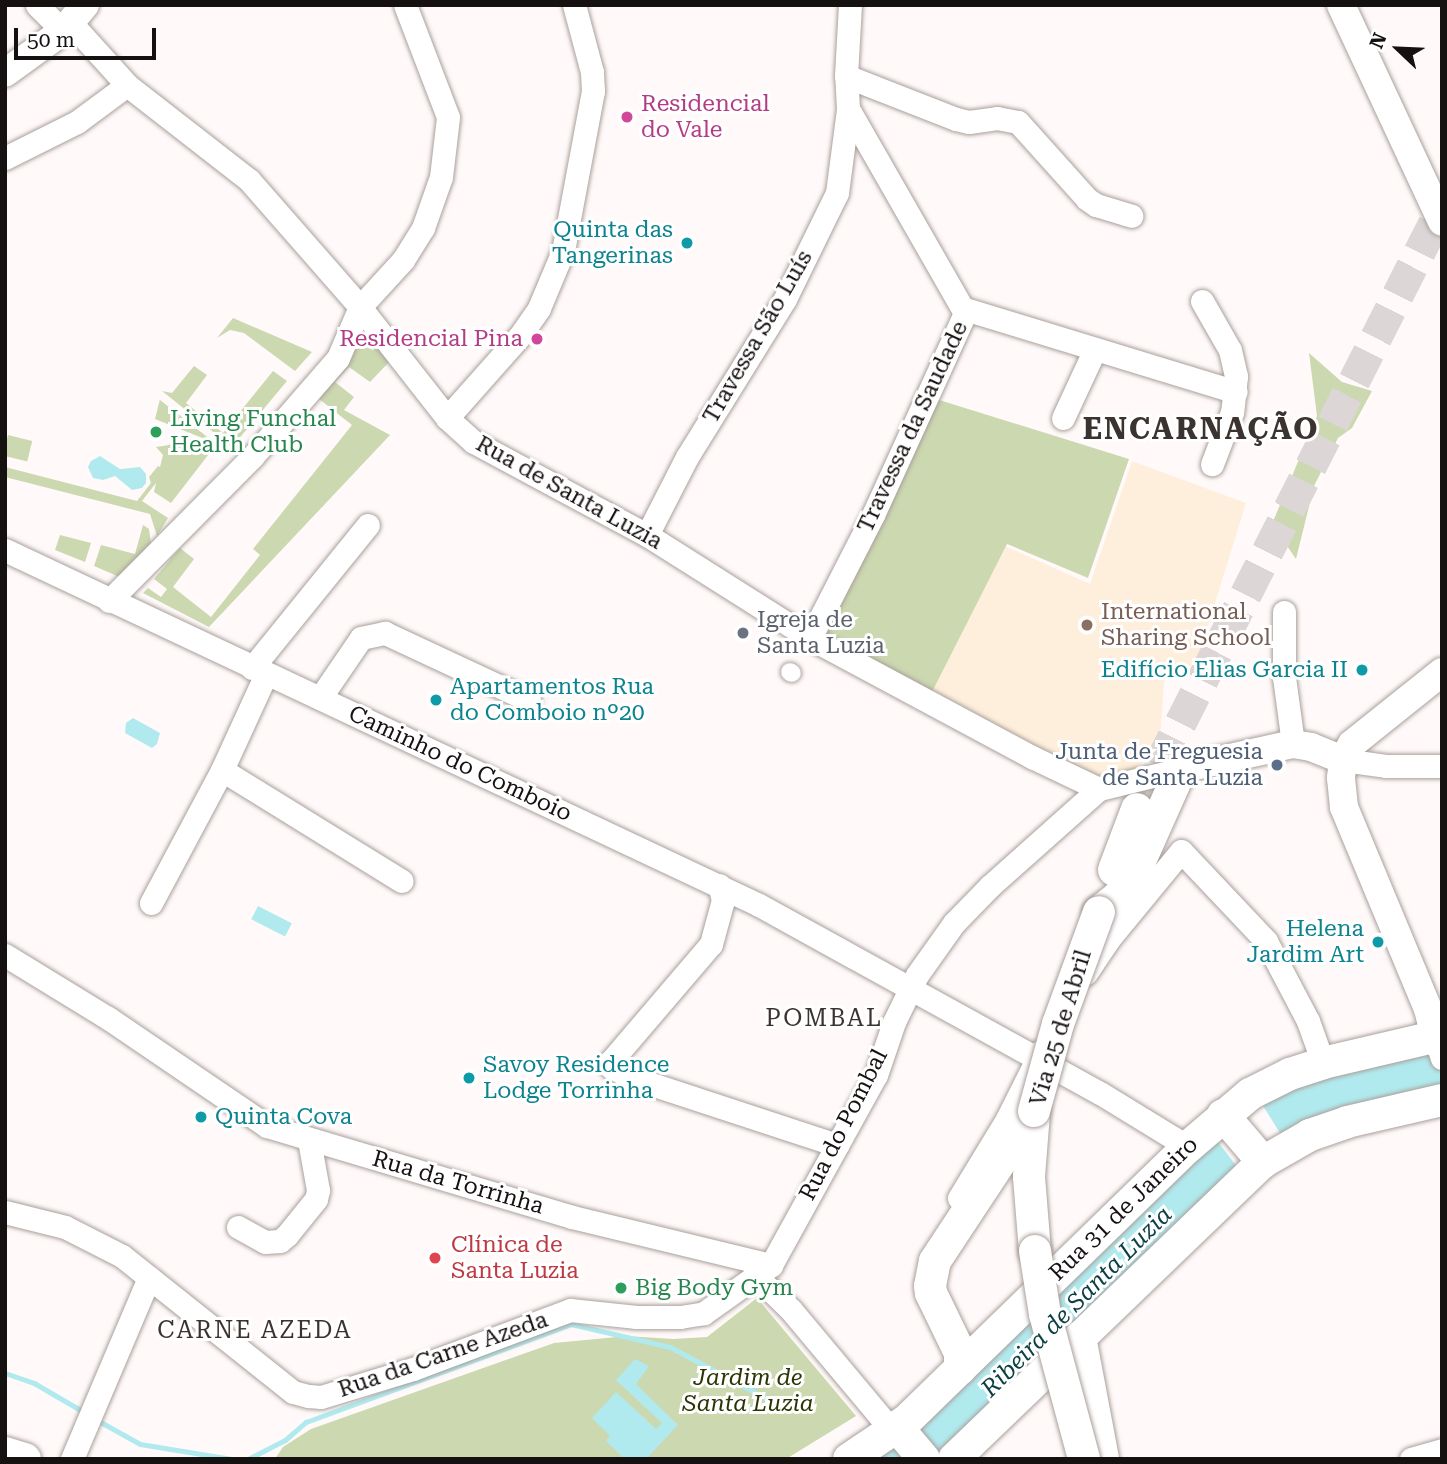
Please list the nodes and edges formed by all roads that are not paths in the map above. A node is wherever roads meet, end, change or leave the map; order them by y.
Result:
1 (37, 5) edge
2 (405, 5) edge
3 (574, 5) edge
4 (850, 5) edge
5 (1341, 5) edge
6 (73, 20) edge
7 (5, 73) edge
8 (846, 76) junction
9 (127, 85) junction
10 (848, 110) junction
11 (5, 158) edge
12 (1432, 182) edge
13 (1131, 216) dead end
14 (1442, 221) edge
15 (1202, 301) dead end
16 (360, 307) junction
17 (965, 309) junction
18 (1095, 349) junction
19 (1236, 392) junction
20 (447, 418) junction
21 (1063, 418) dead end
22 (1212, 464) dead end
23 (368, 525) dead end
24 (647, 535) junction
25 (5, 550) edge
26 (109, 601) junction
27 (1284, 612) dead end
28 (810, 638) junction
29 (259, 671) junction
30 (1442, 672) edge
31 (320, 698) junction
32 (529, 700) dead end
33 (1293, 744) junction
34 (1343, 760) junction
35 (1442, 766) edge
36 (222, 769) junction
37 (1181, 769) junction
38 (1098, 789) junction
39 (1137, 809) tunnel mouth
40 (402, 881) dead end
41 (719, 886) junction
42 (150, 903) dead end
43 (1099, 912) junction
44 (5, 955) edge
45 (911, 988) junction
46 (1439, 1043) edge
47 (1037, 1058) junction
48 (1323, 1063) junction
49 (1442, 1100) edge
50 (1034, 1111) junction
51 (1223, 1115) junction
52 (305, 1138) junction
53 (837, 1145) junction
54 (1188, 1147) junction
55 (1263, 1161) junction
56 (5, 1212) edge
57 (238, 1227) dead end
58 (764, 1271) junction
59 (149, 1278) junction
60 (930, 1286) junction
61 (1080, 1337) junction
62 (960, 1369) junction
63 (893, 1440) edge
64 (1442, 1450) edge
65 (5, 1453) edge
66 (25, 1459) edge
67 (72, 1459) edge
68 (849, 1459) edge
69 (924, 1459) edge
70 (954, 1459) edge
71 (1084, 1459) edge
72 (1103, 1459) edge
73 (1411, 1459) edge

1 - 6 street, Rua de Santa Luzia
2 - 16 street
3 - 20 street
4 - 8 street, Travessa São Luís
5 - 12 street
6 - 7 street
6 - 9 street, Rua de Santa Luzia
8 - 10 street, Travessa São Luís
8 - 13 street
9 - 11 street
9 - 16 street, Rua de Santa Luzia
10 - 17 street, Travessa da Saudade
10 - 24 street, Travessa São Luís
12 - 14 street
15 - 19 street
16 - 20 street, Rua de Santa Luzia
16 - 26 street
17 - 18 street
17 - 28 street, Travessa da Saudade
18 - 19 street
18 - 21 street
19 - 22 street
20 - 24 street, Rua de Santa Luzia
23 - 29 street
24 - 28 street, Rua de Santa Luzia
25 - 26 street, Caminho do Comboio
26 - 29 street, Caminho do Comboio
27 - 33 street
28 - 38 street, Rua de Santa Luzia
29 - 31 street, Caminho do Comboio
29 - 36 street
30 - 34 street
31 - 32 street
31 - 41 street, Caminho do Comboio
33 - 34 street
33 - 37 street
34 - 35 street
34 - 46 street
36 - 40 street
36 - 42 street
37 - 38 street
37 - 43 main road
38 - 45 street, Rua do Pombal
39 - 43 main road, Via 25 de Abril
41 - 45 street, Caminho do Comboio
41 - 53 street
43 - 50 main road, Via 25 de Abril, bridge
44 - 52 street, Rua da Torrinha
45 - 47 street, Caminho do Comboio
45 - 53 street, Rua do Pombal
46 - 48 main road, Rua 31 de Janeiro
47 - 48 street
47 - 54 street, Caminho do Comboio
47 - 60 street
48 - 51 main road, Rua 31 de Janeiro
49 - 55 main road
50 - 60 main road
50 - 71 main road, Via 25 de Abril, bridge
51 - 54 main road, Rua 31 de Janeiro
51 - 55 main road
52 - 57 street
52 - 58 street, Rua da Torrinha
53 - 58 street, Rua do Pombal
54 - 62 main road, Rua 31 de Janeiro
55 - 61 main road
56 - 59 street, Rua da Carne Azeda
58 - 59 street, Rua da Carne Azeda
58 - 63 street
59 - 67 street
60 - 62 main road
61 - 70 main road
61 - 72 main road
62 - 63 main road, Rua 31 de Janeiro
63 - 68 main road, Rua 31 de Janeiro
63 - 69 main road
64 - 73 street
65 - 66 main road

